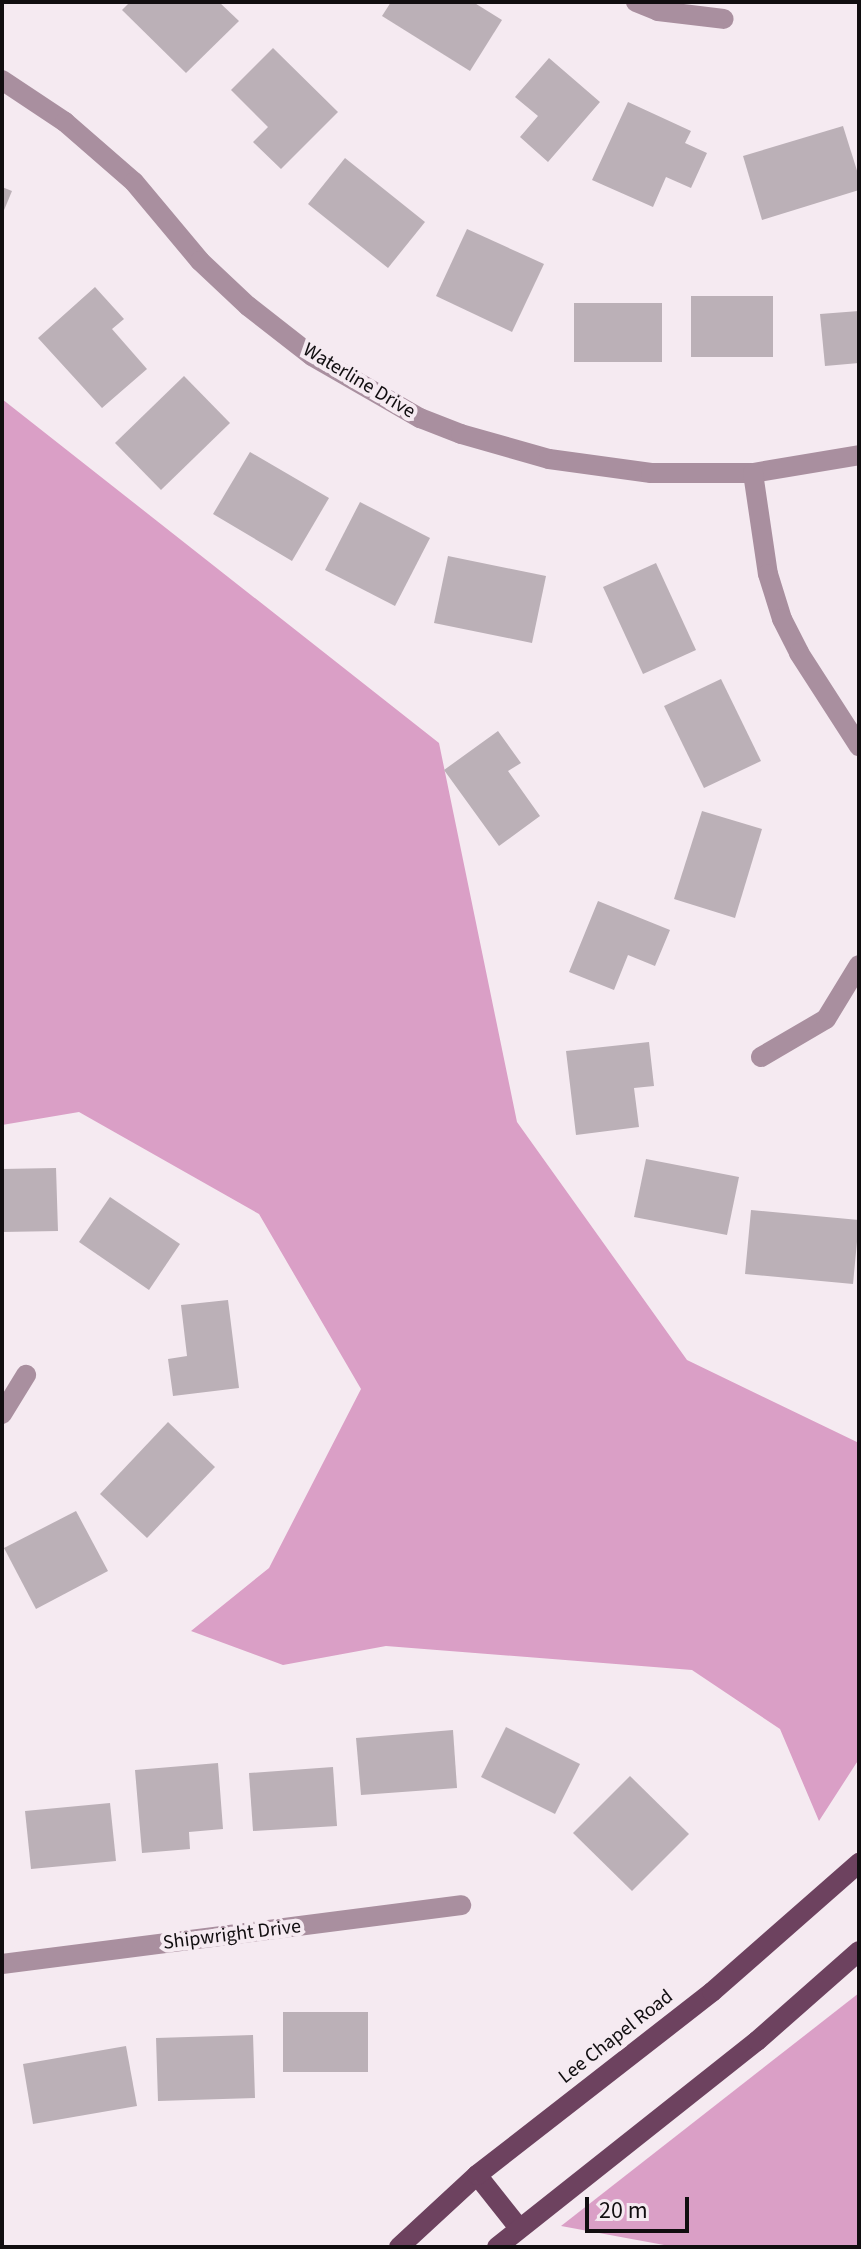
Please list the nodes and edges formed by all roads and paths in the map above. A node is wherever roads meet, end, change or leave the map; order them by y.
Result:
1 (636, 2) edge
2 (724, 19) dead end
3 (2, 80) edge
4 (859, 455) edge
5 (753, 473) junction
6 (859, 746) edge
7 (859, 965) edge
8 (761, 1057) dead end
9 (26, 1375) dead end
10 (2, 1414) edge
11 (859, 1863) edge
12 (461, 1905) dead end
13 (859, 1951) edge
14 (2, 1964) edge
15 (477, 2175) junction
16 (519, 2228) junction
17 (399, 2247) edge
18 (497, 2247) edge

1 - 2 street
3 - 5 street, Waterline Drive
4 - 5 street, Waterline Drive
5 - 6 street
7 - 8 street
9 - 10 street
11 - 15 main road, Lee Chapel Road
12 - 14 street, Shipwright Drive
13 - 16 main road
15 - 16 main road
15 - 17 main road, Lee Chapel Road
16 - 18 main road

